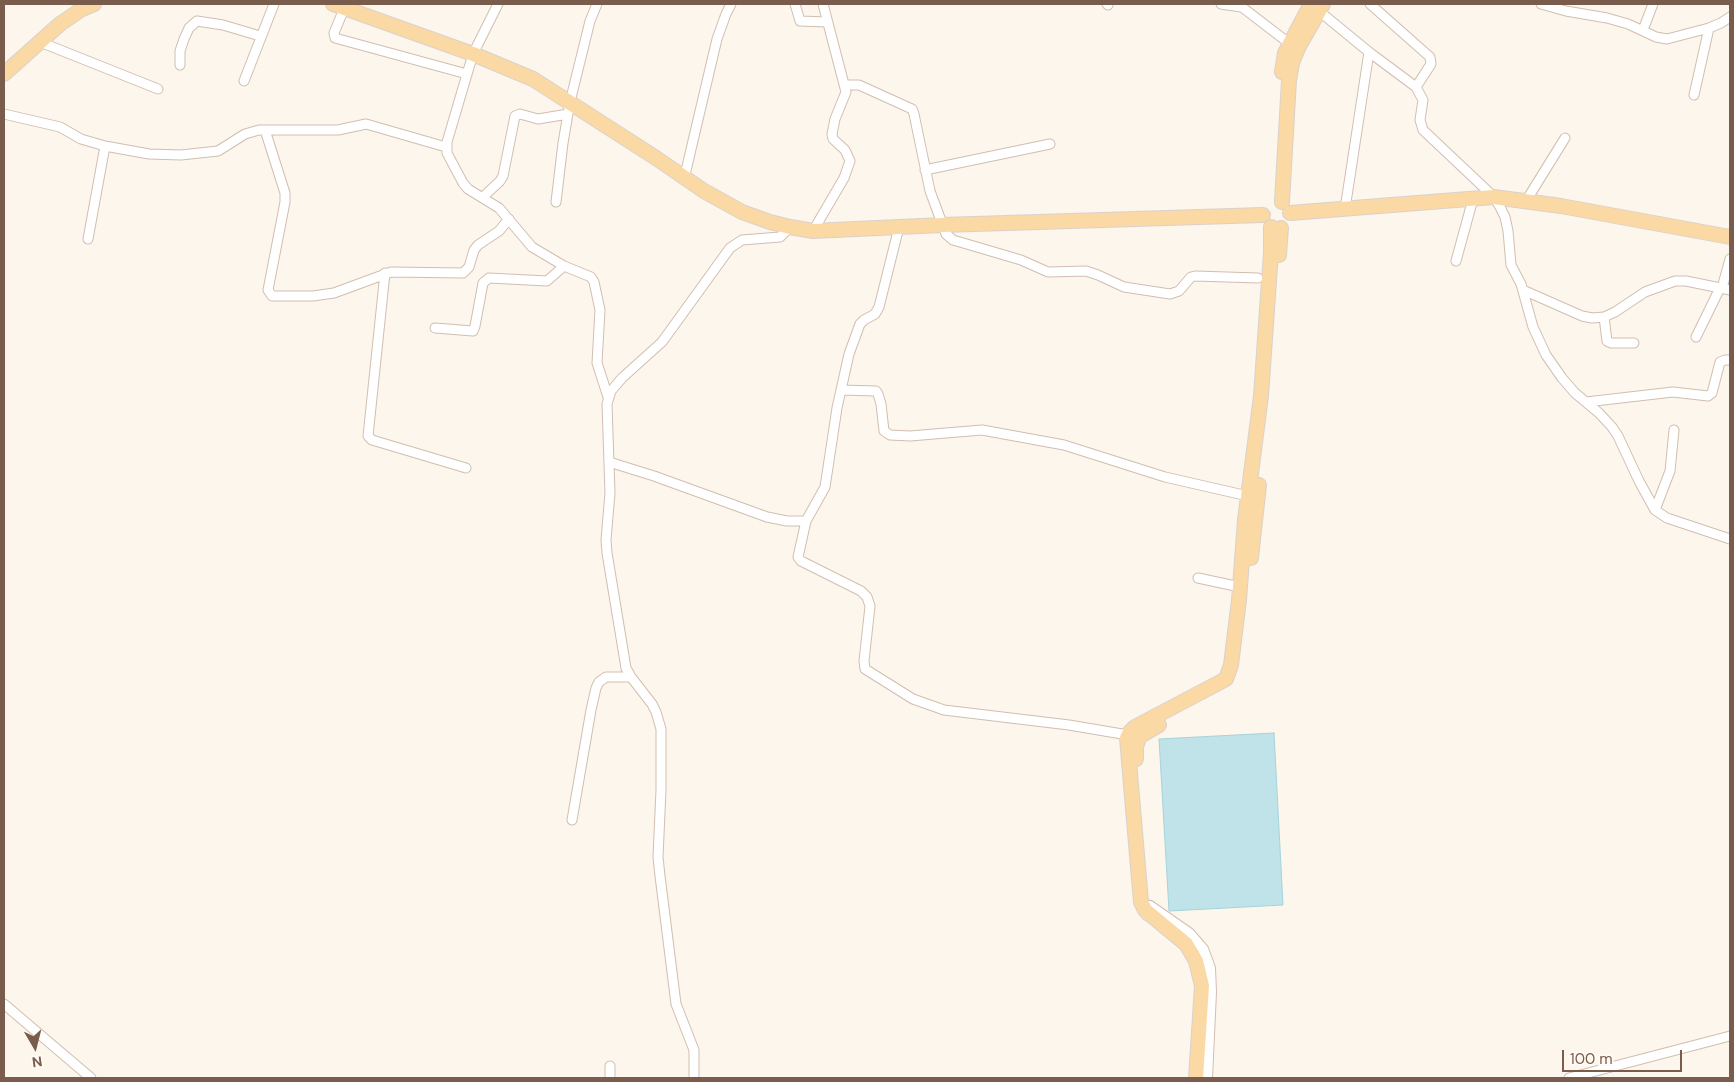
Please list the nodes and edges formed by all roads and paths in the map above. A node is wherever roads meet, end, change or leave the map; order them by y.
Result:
1 (94, 4) edge
2 (274, 4) edge
3 (498, 4) edge
4 (597, 4) edge
5 (731, 4) edge
6 (795, 4) edge
7 (823, 4) edge
8 (1221, 4) edge
9 (1370, 4) edge
10 (1541, 4) edge
11 (1653, 4) edge
12 (341, 5) edge
13 (1239, 5) edge
14 (1318, 6) edge
15 (1730, 17) edge
16 (827, 22) junction
17 (1709, 28) junction
18 (1643, 30) junction
19 (260, 36) junction
20 (40, 42) junction
21 (1290, 44) junction
22 (1369, 52) junction
23 (473, 54) junction
24 (180, 66) dead end
25 (4, 74) edge
26 (467, 74) junction
27 (244, 81) dead end
28 (846, 85) junction
29 (1416, 88) junction
30 (158, 89) dead end
31 (1694, 95) dead end
32 (569, 108) junction
33 (4, 114) edge
34 (265, 130) junction
35 (1565, 138) dead end
36 (1050, 144) dead end
37 (105, 146) junction
38 (446, 147) junction
39 (925, 170) junction
40 (684, 179) junction
41 (483, 198) junction
42 (1494, 198) junction
43 (1473, 199) junction
44 (1526, 201) junction
45 (556, 202) dead end
46 (1282, 206) junction
47 (1344, 209) junction
48 (1263, 215) junction
49 (509, 219) junction
50 (942, 225) junction
51 (790, 227) junction
52 (899, 227) junction
53 (1276, 227) junction
54 (813, 231) junction
55 (1730, 237) edge
56 (88, 239) dead end
57 (1730, 259) edge
58 (1456, 261) dead end
59 (564, 266) junction
60 (385, 273) junction
61 (1258, 278) dead end
62 (1724, 289) edge
63 (1523, 290) junction
64 (1604, 316) junction
65 (435, 328) dead end
66 (1696, 337) dead end
67 (1634, 343) dead end
68 (1730, 360) edge
69 (841, 390) junction
70 (608, 397) junction
71 (1586, 402) junction
72 (1674, 430) dead end
73 (609, 462) junction
74 (466, 468) dead end
75 (1248, 496) junction
76 (1655, 510) junction
77 (806, 522) junction
78 (1730, 539) edge
79 (1198, 578) dead end
80 (1240, 587) junction
81 (631, 677) junction
82 (1128, 735) junction
83 (572, 820) dead end
84 (1150, 910) junction
85 (4, 1004) edge
86 (1730, 1036) edge
87 (610, 1066) dead end
88 (91, 1078) edge
89 (610, 1078) edge
90 (694, 1078) edge
91 (1192, 1078) edge
92 (1196, 1078) edge
93 (1202, 1078) edge
94 (1207, 1078) edge
95 (1569, 1078) edge

1 - 20 main road
2 - 19 street
3 - 23 street
4 - 32 street
5 - 40 street
6 - 16 street
7 - 16 street
8 - 13 street
9 - 29 street
10 - 18 street
11 - 18 street
12 - 23 main road
12 - 26 street
13 - 21 street
14 - 21 main road
14 - 22 street
14 - 46 main road
15 - 17 street
16 - 28 street
17 - 18 street
17 - 31 street
19 - 24 street
19 - 27 street
20 - 25 main road
20 - 30 street
21 - 46 main road
22 - 29 street
22 - 47 street
23 - 26 street
23 - 32 main road
26 - 38 street
28 - 39 street
28 - 54 street
29 - 42 street
32 - 40 main road
32 - 41 street
32 - 45 street
33 - 37 street
34 - 37 street
34 - 38 street
34 - 60 street
35 - 44 street
36 - 39 street
37 - 56 street
38 - 41 street
39 - 50 street
40 - 51 main road
41 - 49 street
42 - 43 main road
42 - 44 main road
42 - 63 street
43 - 47 main road
43 - 58 street
44 - 55 main road
46 - 47 main road
46 - 48 main road
46 - 53 main road
48 - 50 main road
48 - 53 main road
49 - 59 street
49 - 60 street
50 - 52 main road
50 - 61 street
51 - 54 main road
51 - 70 street
52 - 54 main road
52 - 69 street
53 - 75 main road
53 - 84 main road
57 - 62 street
59 - 65 street
59 - 70 street
60 - 74 street
62 - 64 street
62 - 66 street
63 - 64 street
63 - 71 street
64 - 67 street
68 - 71 street
69 - 75 street
69 - 77 street
70 - 73 street
71 - 76 street
72 - 76 street
73 - 77 street
73 - 81 street
75 - 80 main road
76 - 78 street
77 - 82 street
79 - 80 street
80 - 82 main road
81 - 83 street
81 - 90 street
82 - 84 main road
84 - 91 street
84 - 92 main road
84 - 93 main road
84 - 94 street
85 - 88 street
86 - 95 street
87 - 89 street

